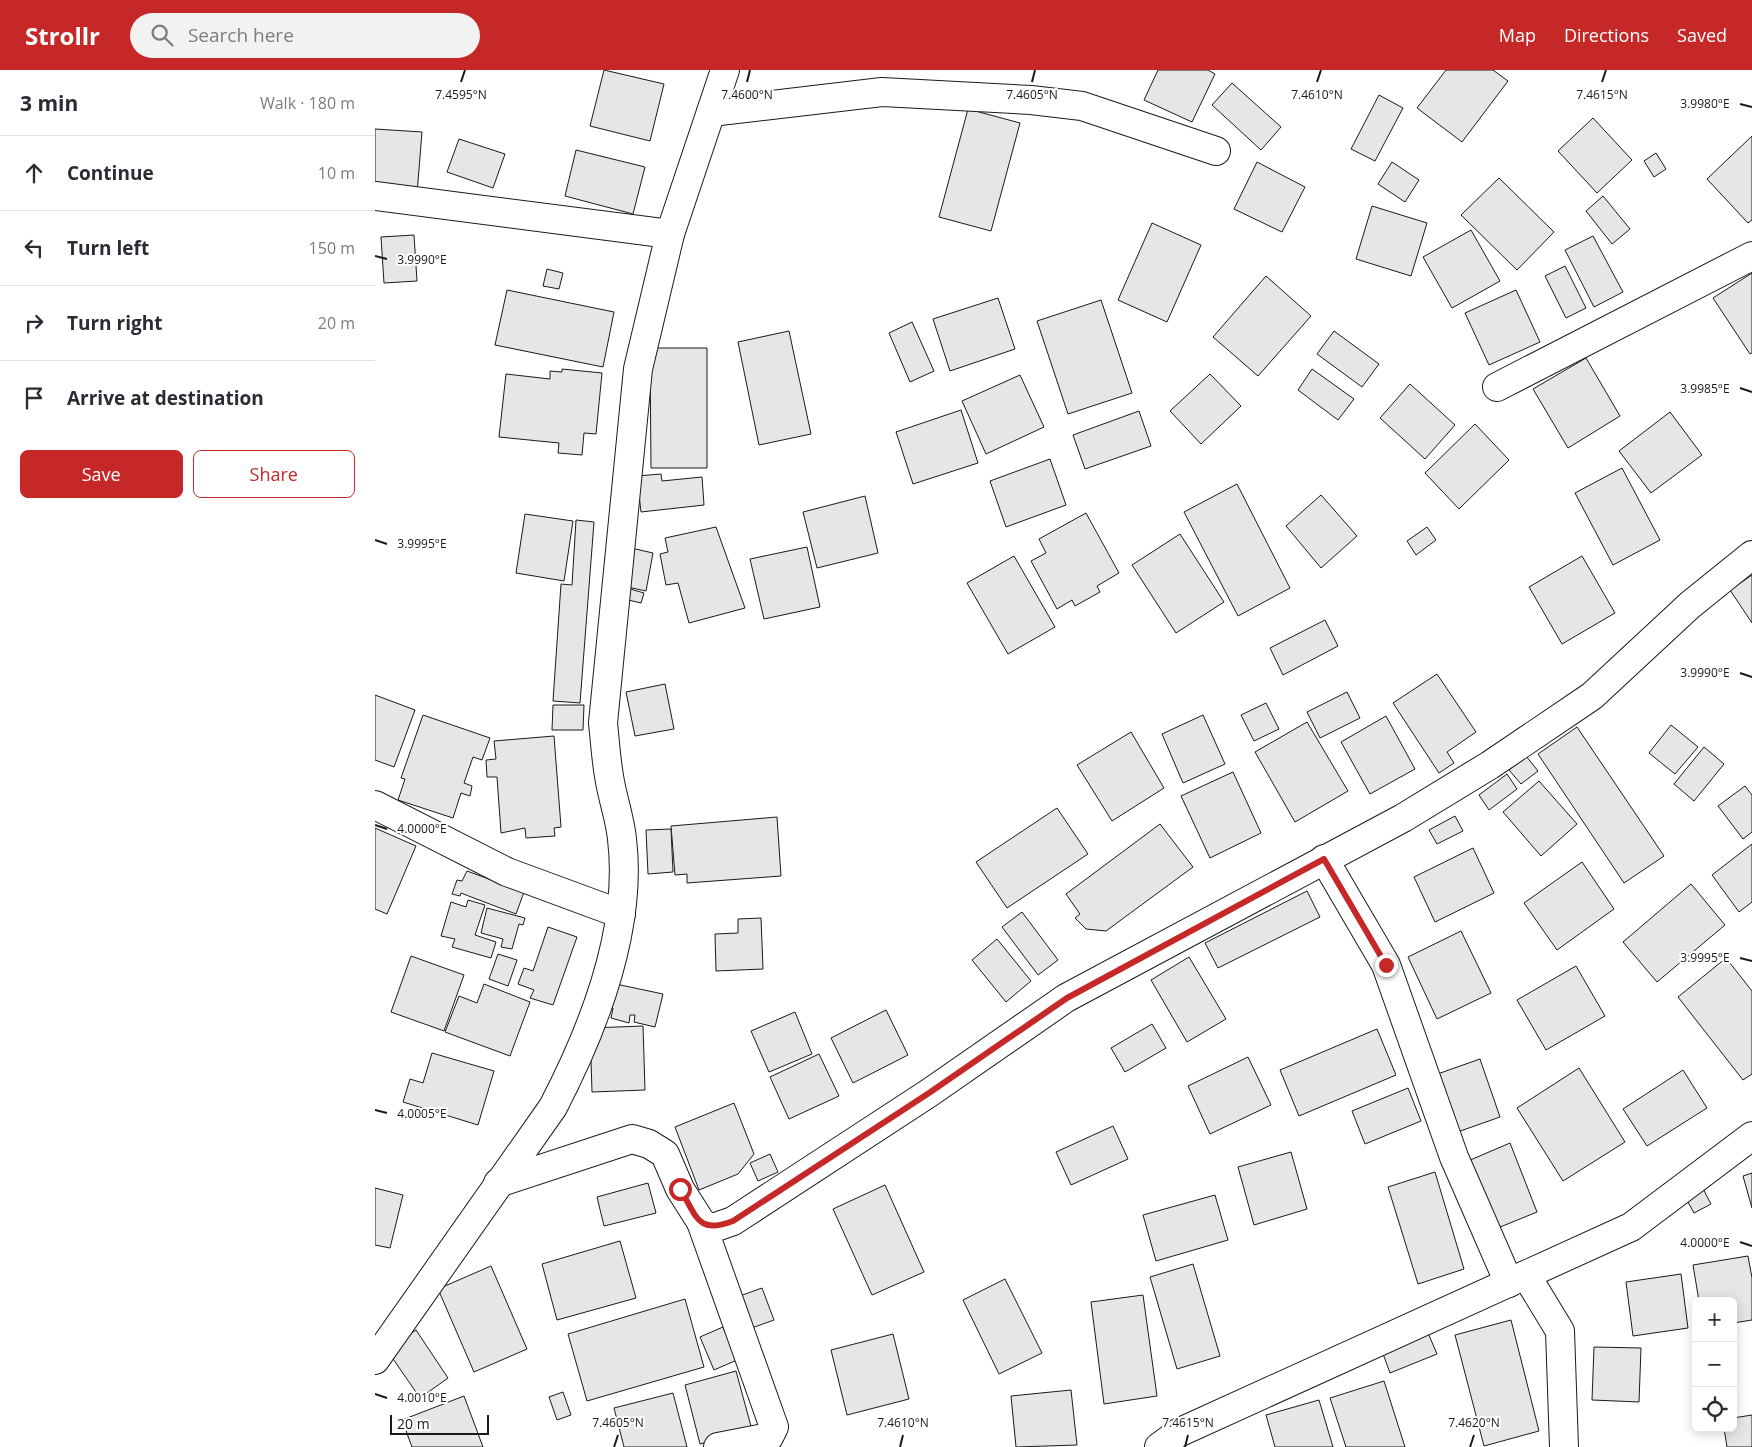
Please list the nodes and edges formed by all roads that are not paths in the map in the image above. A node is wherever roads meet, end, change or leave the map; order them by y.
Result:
1 (725, 70) edge
2 (711, 112) junction
3 (1216, 151) dead end
4 (375, 196) edge
5 (670, 234) junction
6 (1752, 256) edge
7 (1497, 387) dead end
8 (1752, 555) edge
9 (375, 805) edge
10 (1324, 859) junction
11 (621, 914) junction
12 (1752, 1136) edge
13 (499, 1183) junction
14 (701, 1222) junction
15 (1517, 1279) junction
16 (375, 1360) edge
17 (717, 1447) edge
18 (1159, 1447) edge
19 (1564, 1447) edge

1 - 2 street
2 - 3 street
2 - 5 street
4 - 5 street
5 - 11 street
6 - 7 street
8 - 10 street
9 - 11 street
10 - 14 street
10 - 15 street
11 - 13 street
12 - 15 street
13 - 14 street
13 - 16 street
14 - 17 street
15 - 18 street
15 - 19 street

